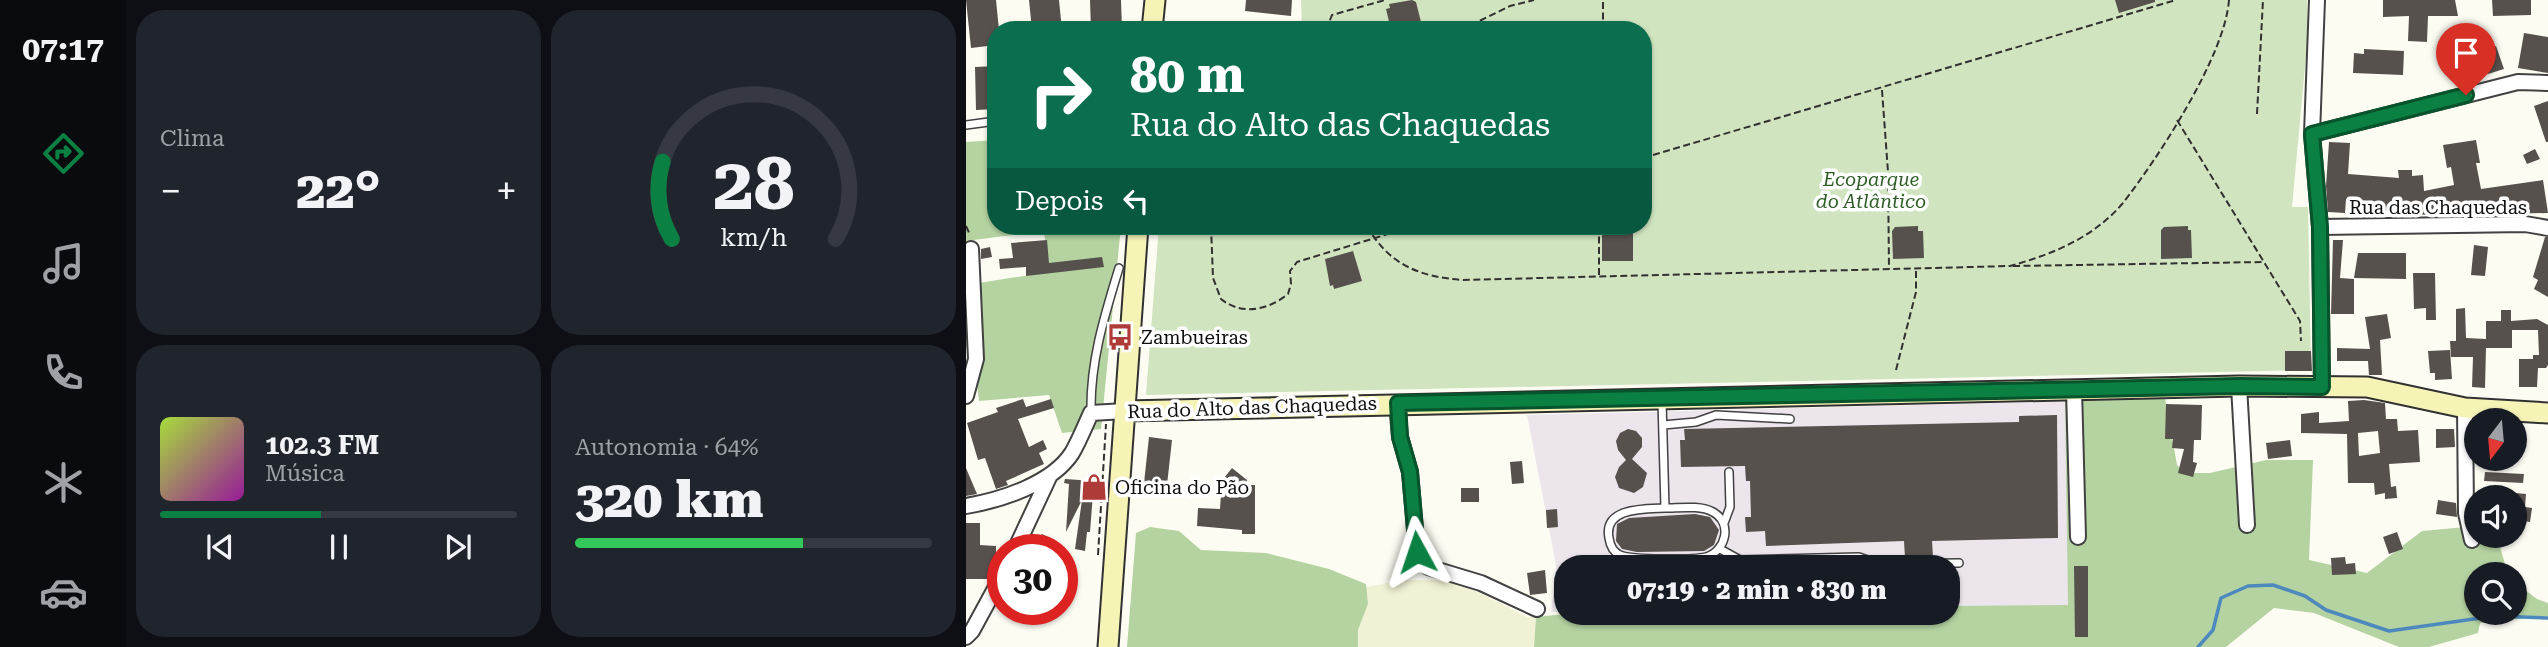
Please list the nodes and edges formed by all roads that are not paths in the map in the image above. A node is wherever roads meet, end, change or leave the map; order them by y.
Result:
1 (1155, 0) edge
2 (2318, 0) edge
3 (1153, 21) edge
4 (2548, 83) edge
5 (987, 122) edge
6 (966, 125) edge
7 (2312, 134) junction
8 (2320, 227) junction
9 (2548, 228) edge
10 (1137, 235) edge
11 (971, 249) dead end
12 (1119, 268) dead end
13 (2239, 386) junction
14 (2322, 387) junction
15 (2074, 389) junction
16 (966, 396) edge
17 (1662, 397) junction
18 (1398, 403) junction
19 (2465, 408) edge
20 (1125, 411) junction
21 (2527, 412) edge
22 (1091, 413) junction
23 (2548, 413) edge
24 (1790, 419) dead end
25 (1663, 425) junction
26 (1729, 472) dead end
27 (1050, 475) junction
28 (966, 506) edge
29 (1665, 508) junction
30 (1724, 523) junction
31 (2247, 525) dead end
32 (1022, 534) edge
33 (2078, 537) dead end
34 (1720, 549) junction
35 (1731, 555) edge
36 (987, 603) edge
37 (1537, 609) dead end
38 (966, 637) edge
39 (1108, 647) edge

1 - 3 street
2 - 7 street
4 - 7 street
5 - 6 lane
7 - 8 street
8 - 9 street, Rua das Chaquedas
8 - 14 street
10 - 20 street
11 - 16 street
12 - 22 lane
13 - 14 street, Rua do Alto das Chaquedas
13 - 15 street, Rua do Alto das Chaquedas
13 - 31 street
14 - 19 street, Rua do Alto das Chaquedas
15 - 17 street, Rua do Alto das Chaquedas
15 - 33 street
17 - 18 street, Rua do Alto das Chaquedas
17 - 25 lane
18 - 20 street, Rua do Alto das Chaquedas
18 - 37 street
20 - 22 street, Rua do Alto das Chaquedas
20 - 39 street
21 - 23 street, Rua do Alto das Chaquedas
22 - 27 street
24 - 25 lane
25 - 29 lane
26 - 30 lane
27 - 28 street
27 - 32 street
29 - 30 lane
29 - 34 lane
30 - 34 lane
34 - 35 lane
36 - 38 street

